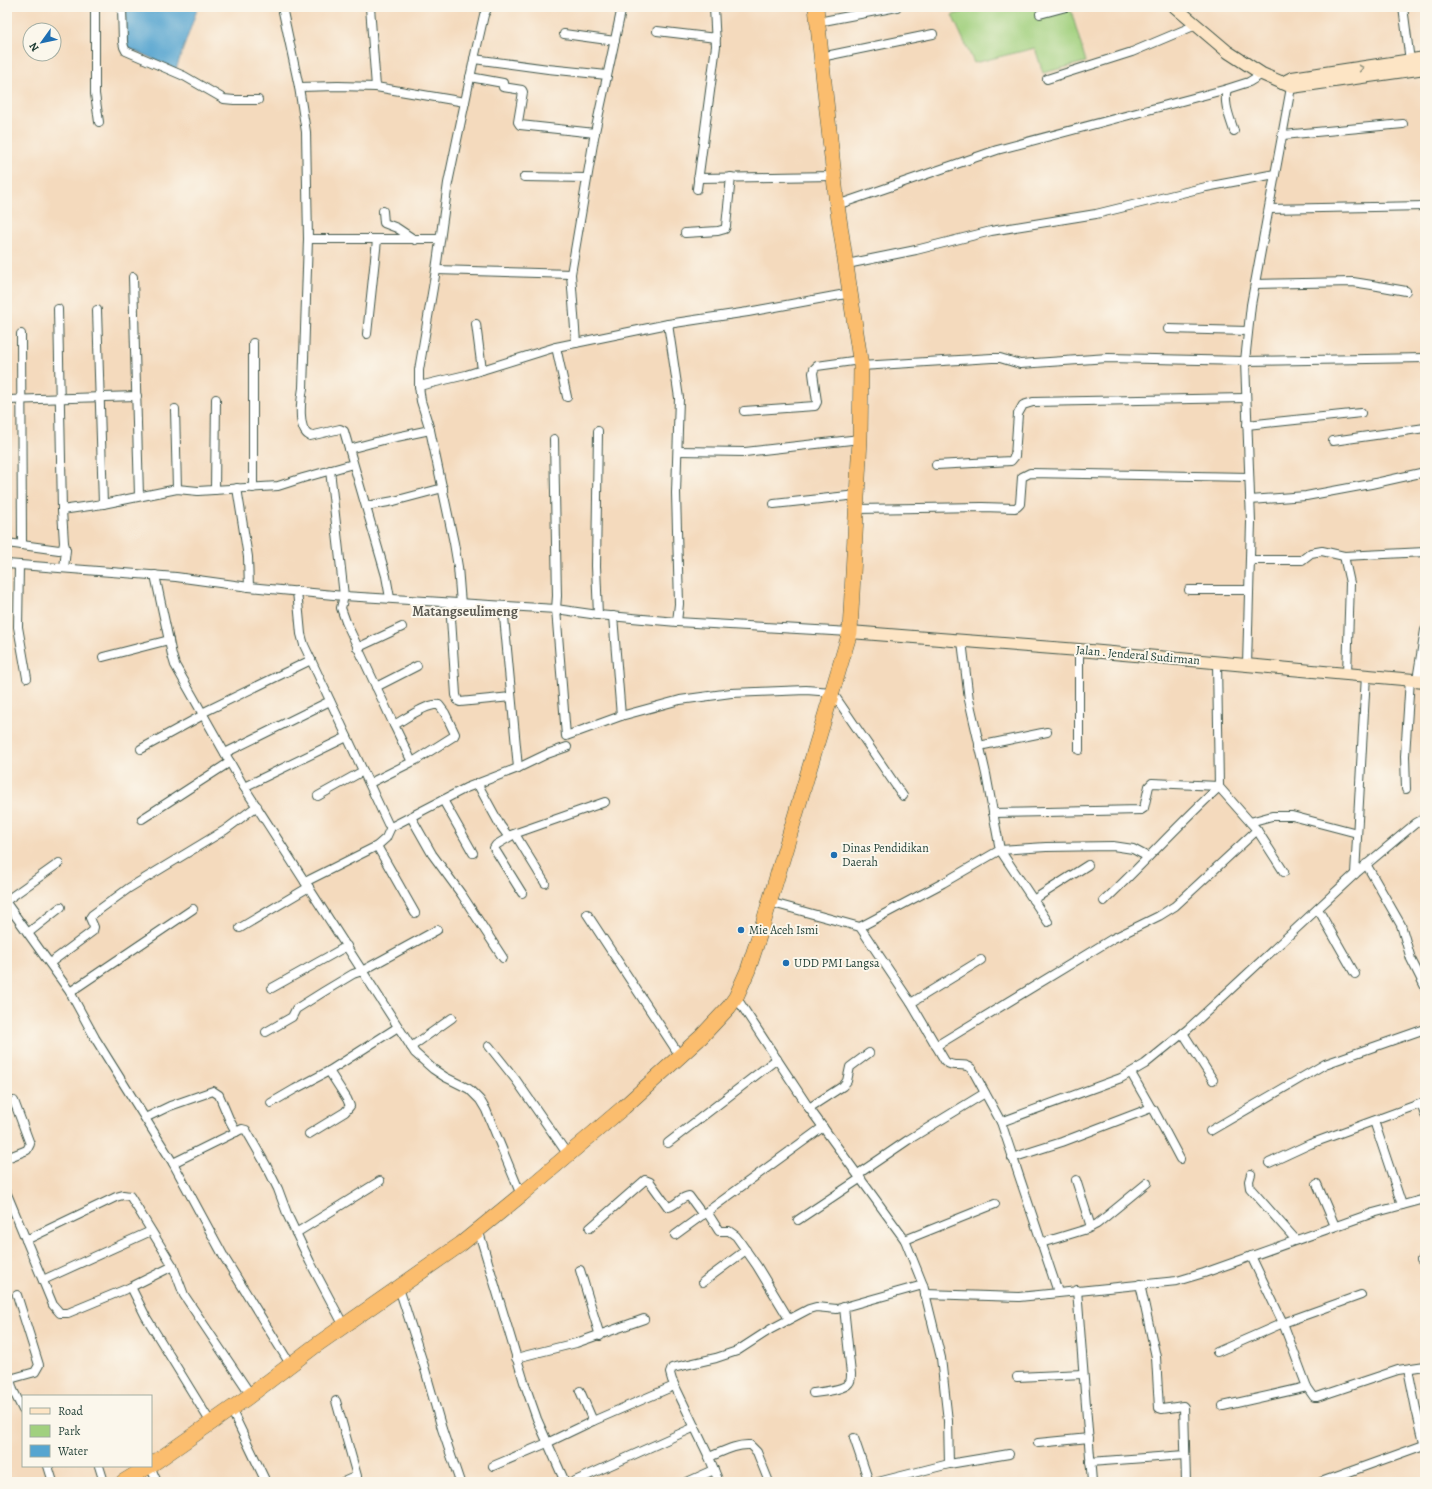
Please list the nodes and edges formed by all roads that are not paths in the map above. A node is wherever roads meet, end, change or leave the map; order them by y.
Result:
1 (95, 7) edge
2 (122, 7) edge
3 (282, 7) edge
4 (370, 7) edge
5 (488, 7) edge
6 (622, 7) edge
7 (714, 7) edge
8 (897, 7) edge
9 (1066, 7) edge
10 (1175, 7) edge
11 (1403, 7) edge
12 (817, 14) edge
13 (1040, 14) dead end
14 (1196, 25) junction
15 (657, 31) dead end
16 (564, 34) dead end
17 (934, 34) dead end
18 (716, 38) junction
19 (615, 41) junction
20 (821, 57) junction
21 (1425, 58) edge
22 (474, 59) junction
23 (1410, 60) junction
24 (1425, 68) edge
25 (1262, 74) junction
26 (607, 75) junction
27 (470, 77) junction
28 (1047, 79) dead end
29 (1288, 83) junction
30 (299, 87) junction
31 (376, 87) junction
32 (1227, 89) junction
33 (258, 100) dead end
34 (465, 102) junction
35 (98, 122) dead end
36 (1403, 124) dead end
37 (1234, 131) dead end
38 (595, 133) junction
39 (1283, 134) junction
40 (1275, 174) junction
41 (834, 176) junction
42 (524, 177) dead end
43 (731, 177) junction
44 (587, 178) junction
45 (698, 178) junction
46 (697, 189) dead end
47 (837, 205) junction
48 (1425, 206) edge
49 (1269, 209) junction
50 (383, 211) dead end
51 (685, 233) dead end
52 (308, 239) junction
53 (440, 239) junction
54 (377, 240) junction
55 (415, 240) junction
56 (847, 264) junction
57 (436, 270) junction
58 (571, 274) junction
59 (133, 277) dead end
60 (1255, 284) junction
61 (1406, 292) dead end
62 (851, 293) junction
63 (58, 309) dead end
64 (97, 310) dead end
65 (476, 324) dead end
66 (668, 324) junction
67 (1168, 329) dead end
68 (1248, 331) junction
69 (20, 334) dead end
70 (367, 334) dead end
71 (576, 343) junction
72 (253, 344) dead end
73 (556, 347) junction
74 (1425, 358) edge
75 (1245, 361) junction
76 (861, 363) junction
77 (482, 370) junction
78 (419, 386) junction
79 (137, 396) junction
80 (99, 397) junction
81 (60, 398) junction
82 (567, 398) dead end
83 (1246, 398) junction
84 (22, 399) junction
85 (216, 399) dead end
86 (7, 400) edge
87 (175, 409) dead end
88 (744, 411) dead end
89 (1361, 413) dead end
90 (1247, 425) junction
91 (1425, 428) edge
92 (430, 430) junction
93 (598, 431) dead end
94 (554, 439) dead end
95 (860, 439) junction
96 (1333, 441) dead end
97 (349, 449) junction
98 (678, 451) junction
99 (353, 464) junction
100 (936, 465) dead end
101 (330, 470) junction
102 (1425, 472) edge
103 (1249, 477) junction
104 (237, 488) junction
105 (253, 488) junction
106 (443, 488) junction
107 (178, 489) junction
108 (214, 490) junction
109 (139, 496) junction
110 (1250, 500) junction
111 (857, 502) junction
112 (103, 504) junction
113 (774, 504) dead end
114 (366, 506) junction
115 (62, 510) junction
116 (64, 541) junction
117 (7, 543) edge
118 (22, 544) junction
119 (1425, 552) edge
120 (1344, 556) junction
121 (1250, 560) junction
122 (7, 564) edge
123 (19, 565) junction
124 (64, 568) junction
125 (155, 575) junction
126 (249, 587) junction
127 (1189, 590) dead end
128 (1249, 590) junction
129 (297, 591) junction
130 (344, 596) junction
131 (390, 598) junction
132 (460, 600) junction
133 (450, 603) junction
134 (503, 606) junction
135 (556, 608) junction
136 (598, 612) junction
137 (613, 616) junction
138 (677, 620) junction
139 (402, 627) dead end
140 (1425, 630) edge
141 (850, 632) junction
142 (169, 640) junction
143 (962, 641) junction
144 (357, 648) junction
145 (1079, 650) junction
146 (103, 657) dead end
147 (311, 660) junction
148 (1217, 662) junction
149 (1247, 665) junction
150 (417, 666) dead end
151 (1347, 674) junction
152 (1366, 675) junction
153 (27, 678) dead end
154 (1417, 680) edge
155 (376, 687) junction
156 (832, 692) junction
157 (512, 697) junction
158 (330, 701) junction
159 (202, 714) junction
160 (621, 716) junction
161 (394, 725) junction
162 (1047, 732) dead end
163 (347, 737) junction
164 (980, 746) junction
165 (567, 747) dead end
166 (140, 749) dead end
167 (1079, 750) dead end
168 (225, 753) junction
169 (230, 762) junction
170 (412, 762) junction
171 (518, 768) junction
172 (363, 770) junction
173 (370, 783) junction
174 (478, 783) junction
175 (1219, 786) junction
176 (244, 787) junction
177 (1406, 789) dead end
178 (318, 796) dead end
179 (903, 796) dead end
180 (444, 800) junction
181 (605, 802) dead end
182 (257, 806) junction
183 (993, 813) junction
184 (411, 817) junction
185 (1425, 818) edge
186 (142, 819) dead end
187 (1250, 822) junction
188 (391, 827) junction
189 (1257, 830) junction
190 (1357, 833) junction
191 (513, 835) junction
192 (377, 846) junction
193 (1000, 850) junction
194 (473, 853) dead end
195 (1148, 857) junction
196 (59, 863) dead end
197 (1366, 864) junction
198 (1088, 865) dead end
199 (1284, 872) dead end
200 (1355, 874) junction
201 (545, 883) dead end
202 (307, 884) junction
203 (522, 893) dead end
204 (7, 900) edge
205 (1033, 900) junction
206 (1104, 901) dead end
207 (769, 902) junction
208 (7, 904) edge
209 (61, 907) dead end
210 (192, 909) dead end
211 (1318, 909) junction
212 (415, 913) dead end
213 (587, 914) dead end
214 (1048, 922) dead end
215 (860, 927) junction
216 (240, 928) dead end
217 (437, 930) dead end
218 (28, 933) junction
219 (347, 946) junction
220 (503, 958) dead end
221 (981, 960) dead end
222 (50, 963) junction
223 (362, 971) junction
224 (1355, 974) dead end
225 (1425, 987) edge
226 (272, 988) dead end
227 (70, 992) junction
228 (736, 997) junction
229 (911, 1003) junction
230 (452, 1018) dead end
231 (398, 1027) junction
232 (1425, 1029) edge
233 (266, 1032) dead end
234 (1183, 1034) junction
235 (489, 1046) dead end
236 (936, 1046) junction
237 (411, 1047) junction
238 (869, 1053) dead end
239 (680, 1056) junction
240 (778, 1059) junction
241 (329, 1071) junction
242 (1131, 1073) junction
243 (1213, 1080) dead end
244 (985, 1093) junction
245 (14, 1101) dead end
246 (271, 1103) dead end
247 (1423, 1103) edge
248 (809, 1108) junction
249 (1151, 1108) junction
250 (1425, 1115) edge
251 (145, 1118) junction
252 (1374, 1121) junction
253 (1001, 1122) junction
254 (823, 1127) junction
255 (1210, 1131) dead end
256 (236, 1132) junction
257 (309, 1134) dead end
258 (668, 1143) dead end
259 (568, 1155) junction
260 (7, 1158) edge
261 (1012, 1158) junction
262 (1180, 1159) dead end
263 (173, 1163) junction
264 (1269, 1163) dead end
265 (1251, 1174) dead end
266 (859, 1176) junction
267 (1076, 1180) dead end
268 (380, 1181) dead end
269 (1147, 1183) dead end
270 (1317, 1184) dead end
271 (7, 1194) edge
272 (521, 1195) junction
273 (1425, 1199) edge
274 (995, 1204) dead end
275 (1402, 1205) junction
276 (705, 1214) junction
277 (798, 1220) dead end
278 (1336, 1226) junction
279 (1091, 1227) junction
280 (590, 1228) dead end
281 (478, 1229) junction
282 (151, 1231) junction
283 (296, 1233) junction
284 (675, 1235) dead end
285 (26, 1240) junction
286 (906, 1240) junction
287 (1296, 1240) junction
288 (1041, 1243) junction
289 (746, 1250) junction
290 (1251, 1256) junction
291 (172, 1266) junction
292 (580, 1270) dead end
293 (43, 1280) junction
294 (703, 1282) dead end
295 (1140, 1284) junction
296 (923, 1285) junction
297 (131, 1288) junction
298 (399, 1288) junction
299 (1077, 1290) junction
300 (1058, 1292) junction
301 (925, 1294) junction
302 (17, 1295) dead end
303 (1362, 1295) dead end
304 (844, 1307) junction
305 (644, 1319) dead end
306 (789, 1319) junction
307 (1283, 1323) junction
308 (344, 1326) junction
309 (600, 1336) junction
310 (1217, 1352) dead end
311 (516, 1358) junction
312 (290, 1364) junction
313 (1425, 1366) edge
314 (1408, 1369) junction
315 (7, 1370) edge
316 (1083, 1374) junction
317 (1017, 1377) dead end
318 (10, 1379) junction
319 (674, 1386) junction
320 (1307, 1388) junction
321 (580, 1392) dead end
322 (812, 1393) dead end
323 (251, 1395) junction
324 (336, 1401) dead end
325 (1223, 1406) dead end
326 (22, 1408) edge
327 (231, 1409) junction
328 (593, 1421) junction
329 (211, 1424) junction
330 (695, 1427) junction
331 (854, 1438) dead end
332 (1089, 1438) junction
333 (547, 1443) junction
334 (1038, 1443) dead end
335 (1425, 1446) edge
336 (1009, 1454) dead end
337 (1185, 1455) junction
338 (709, 1457) junction
339 (1090, 1462) junction
340 (949, 1464) junction
341 (152, 1465) edge
342 (493, 1466) dead end
343 (48, 1467) edge
344 (99, 1467) edge
345 (148, 1467) edge
346 (150, 1467) edge
347 (714, 1470) junction
348 (358, 1479) edge
349 (53, 1482) edge
350 (104, 1482) edge
351 (123, 1482) edge
352 (156, 1482) edge
353 (266, 1482) edge
354 (344, 1482) edge
355 (460, 1482) edge
356 (564, 1482) edge
357 (573, 1482) edge
358 (687, 1482) edge
359 (719, 1482) edge
360 (769, 1482) edge
361 (869, 1482) edge
362 (878, 1482) edge
363 (1092, 1482) edge
364 (1186, 1482) edge
365 (1321, 1482) edge

1 - 35 street
2 - 33 street
3 - 30 street
4 - 31 street
5 - 22 street
6 - 19 street
7 - 18 street
8 - 12 street
9 - 13 street
10 - 14 street
11 - 23 street
12 - 20 highway
14 - 25 street
14 - 28 street
15 - 18 street
16 - 19 street
17 - 20 street
18 - 45 street
19 - 26 street
20 - 41 highway
21 - 23 street
22 - 26 street
22 - 27 street
29 -> 23 street
24 - 29 street
25 - 29 street
25 - 32 street
26 - 38 street
27 - 34 street
27 - 38 street
29 - 39 street
30 - 31 street
30 - 52 street
31 - 34 street
32 - 37 street
32 - 47 street
34 - 53 street
36 - 39 street
38 - 44 street
39 - 40 street
40 - 49 street
40 - 56 street
41 - 43 street
41 - 47 highway
42 - 44 street
43 - 45 street
43 - 51 street
44 - 58 street
45 - 46 street
47 - 56 highway
48 - 49 street
49 - 60 street
50 - 55 street
52 - 54 street
52 - 97 street
53 - 55 street
53 - 57 street
54 - 55 street
54 - 70 street
56 - 62 highway
57 - 58 street
57 - 78 street
58 - 71 street
59 - 79 street
60 - 61 street
60 - 68 street
62 - 66 street
62 - 76 highway
63 - 81 street
64 - 80 street
65 - 77 street
66 - 71 street
66 - 98 street
67 - 68 street
68 - 75 street
69 - 84 street
71 - 73 street
72 - 105 street
73 - 77 street
73 - 82 street
74 - 75 street
75 - 76 street
75 - 83 street
76 - 88 street
76 - 95 highway
77 - 78 street
78 - 92 street
79 - 80 street
79 - 109 street
80 - 81 street
80 - 112 street
81 - 84 street
81 - 115 street
83 - 90 street
83 - 100 street
84 - 86 street
84 - 118 street
85 - 108 street
87 - 107 street
89 - 90 street
90 - 103 street
91 - 96 street
92 - 97 street
92 - 106 street
93 - 136 street
94 - 135 street
95 - 98 street
95 - 111 highway
97 - 99 street
98 - 138 street
99 - 101 street
99 - 114 street
101 - 105 street
101 - 130 street
102 - 110 street
103 - 110 street
103 - 111 street
104 - 105 street
104 - 108 street
104 - 126 street
106 - 114 street
106 - 132 street
107 - 108 street
107 - 109 street
109 - 112 street
110 - 121 street
111 - 113 street
111 - 141 highway
112 - 115 street
114 - 131 street
115 - 116 street
116 - 118 street
116 - 124 street
117 - 118 street
119 - 120 street
120 - 121 street
120 - 151 street
121 - 128 street
122 - 123 street
123 - 124 street
123 - 153 street
124 - 125 street
125 - 126 street
125 - 142 street
126 - 129 street
127 - 128 street
128 - 149 street
129 - 130 street
129 - 147 street
130 - 131 street
130 - 144 street
131 - 133 street
132 - 133 street
132 - 134 street
133 - 157 street
134 - 135 street
134 - 157 street
135 - 136 street
135 - 160 street
136 - 137 street
137 - 138 street
137 - 160 street
138 - 141 street
139 - 144 street
140 - 154 street
141 - 143 street, Jalan . Jenderal Sudirman
141 - 156 highway
142 - 146 street
142 - 159 street
143 - 145 street, Jalan . Jenderal Sudirman
143 - 164 street
144 - 155 street
145 - 148 street, Jalan . Jenderal Sudirman
145 - 167 street
147 - 158 street
147 - 159 street
148 - 149 street, Jalan . Jenderal Sudirman
148 - 175 street
149 - 151 street, Jalan . Jenderal Sudirman
150 - 155 street
151 - 152 street, Jalan . Jenderal Sudirman
152 - 154 street, Jalan . Jenderal Sudirman
152 - 190 street
154 - 177 street
155 - 161 street
156 - 160 street
156 - 179 street
156 - 207 highway
157 - 171 street
158 - 163 street
158 - 168 street
159 - 166 street
159 - 168 street
161 - 170 street
161 - 170 street
162 - 164 street
163 - 172 street
163 - 176 street
164 - 183 street
165 - 171 street
168 - 169 street
169 - 176 street
169 - 186 street
170 - 173 street
171 - 174 street
172 - 173 street
172 - 178 street
173 - 188 street
174 - 180 street
174 - 191 street
175 - 183 street
175 - 187 street
175 - 195 street
176 - 182 street
180 - 184 street
180 - 194 street
181 - 191 street
182 - 202 street
182 - 222 street
183 - 193 street
184 - 188 street
184 - 220 street
185 - 197 street
187 - 189 street
187 - 190 street
188 - 192 street
189 - 199 street
189 - 236 street
190 - 200 street
191 - 201 street
191 - 203 street
192 - 202 street
192 - 212 street
193 - 195 street
193 - 205 street
193 - 215 street
195 - 206 street
196 - 204 street
197 - 200 street
197 - 225 street
198 - 205 street
200 - 211 street
202 - 216 street
202 - 219 street
205 - 214 street
207 - 215 street
207 - 228 highway
208 - 218 street
209 - 218 street
210 - 227 street
211 - 224 street
211 - 234 street
213 - 239 street
215 - 229 street
217 - 223 street
218 - 222 street
219 - 223 street
219 - 226 street
221 - 229 street
222 - 227 street
223 - 231 street
223 - 233 street
227 - 251 street
228 - 239 highway
228 - 240 street
229 - 236 street
230 - 237 street
231 - 237 street
231 - 241 street
232 - 255 street
234 - 242 street
234 - 243 street
235 - 259 street
236 - 244 street
237 - 272 street
238 - 248 street
239 - 259 highway
240 - 248 street
240 - 258 street
241 - 246 street
241 - 257 street
242 - 249 street
242 - 253 street
244 - 253 street
244 - 266 street
245 - 260 street
247 - 250 street
247 - 252 street
248 - 254 street
249 - 261 street
249 - 262 street
251 - 256 street
251 - 263 street
252 - 264 street
252 - 275 street
253 - 261 street
254 - 266 street
254 - 276 street
256 - 263 street
256 - 283 street
259 - 272 highway
261 - 288 street
263 - 312 street
265 - 287 street
266 - 277 street
266 - 286 street
267 - 279 street
268 - 283 street
269 - 279 street
270 - 278 street
271 - 285 street
272 - 281 highway
273 - 275 street
274 - 286 street
275 - 278 street
276 - 280 street
276 - 284 street
276 - 289 street
278 - 287 street
279 - 288 street
281 - 298 highway
281 - 311 street
282 - 285 street
282 - 291 street
282 - 293 street
283 - 308 street
285 - 293 street
286 - 296 street
287 - 290 street
288 - 300 street
289 - 294 street
289 - 306 street
290 - 295 street
290 - 307 street
291 - 297 street
291 - 323 street
292 - 309 street
293 - 297 street
295 - 299 street
295 - 337 street
296 - 301 street
296 - 304 street
297 - 329 street
298 - 308 highway
298 - 355 street
299 - 300 street
299 - 316 street
300 - 301 street
301 - 340 street
302 - 318 street
303 - 307 street
304 - 306 street
304 - 322 street
305 - 309 street
306 - 319 street
307 - 310 street
307 - 320 street
308 - 312 highway
309 - 311 street
311 - 333 street
312 - 323 highway
313 - 314 street
314 - 320 street
314 - 335 street
315 - 318 street
316 - 317 street
316 - 332 street
318 - 326 street
319 - 328 street
319 - 330 street
320 - 325 street
321 - 328 street
323 - 327 highway
324 - 348 street
327 - 329 highway
327 - 353 street
328 - 333 street
329 - 341 highway
330 - 338 street
330 - 357 street
331 - 361 street
332 - 334 street
332 - 339 street
333 - 342 street
333 - 356 street
335 - 365 street
336 - 340 street
337 - 339 street
337 - 364 street
338 - 347 street
338 - 360 street
339 - 363 street
340 - 362 street
343 - 349 street
344 - 350 street
345 - 351 highway
346 - 352 street
347 - 358 street
347 - 359 street
348 - 354 street

